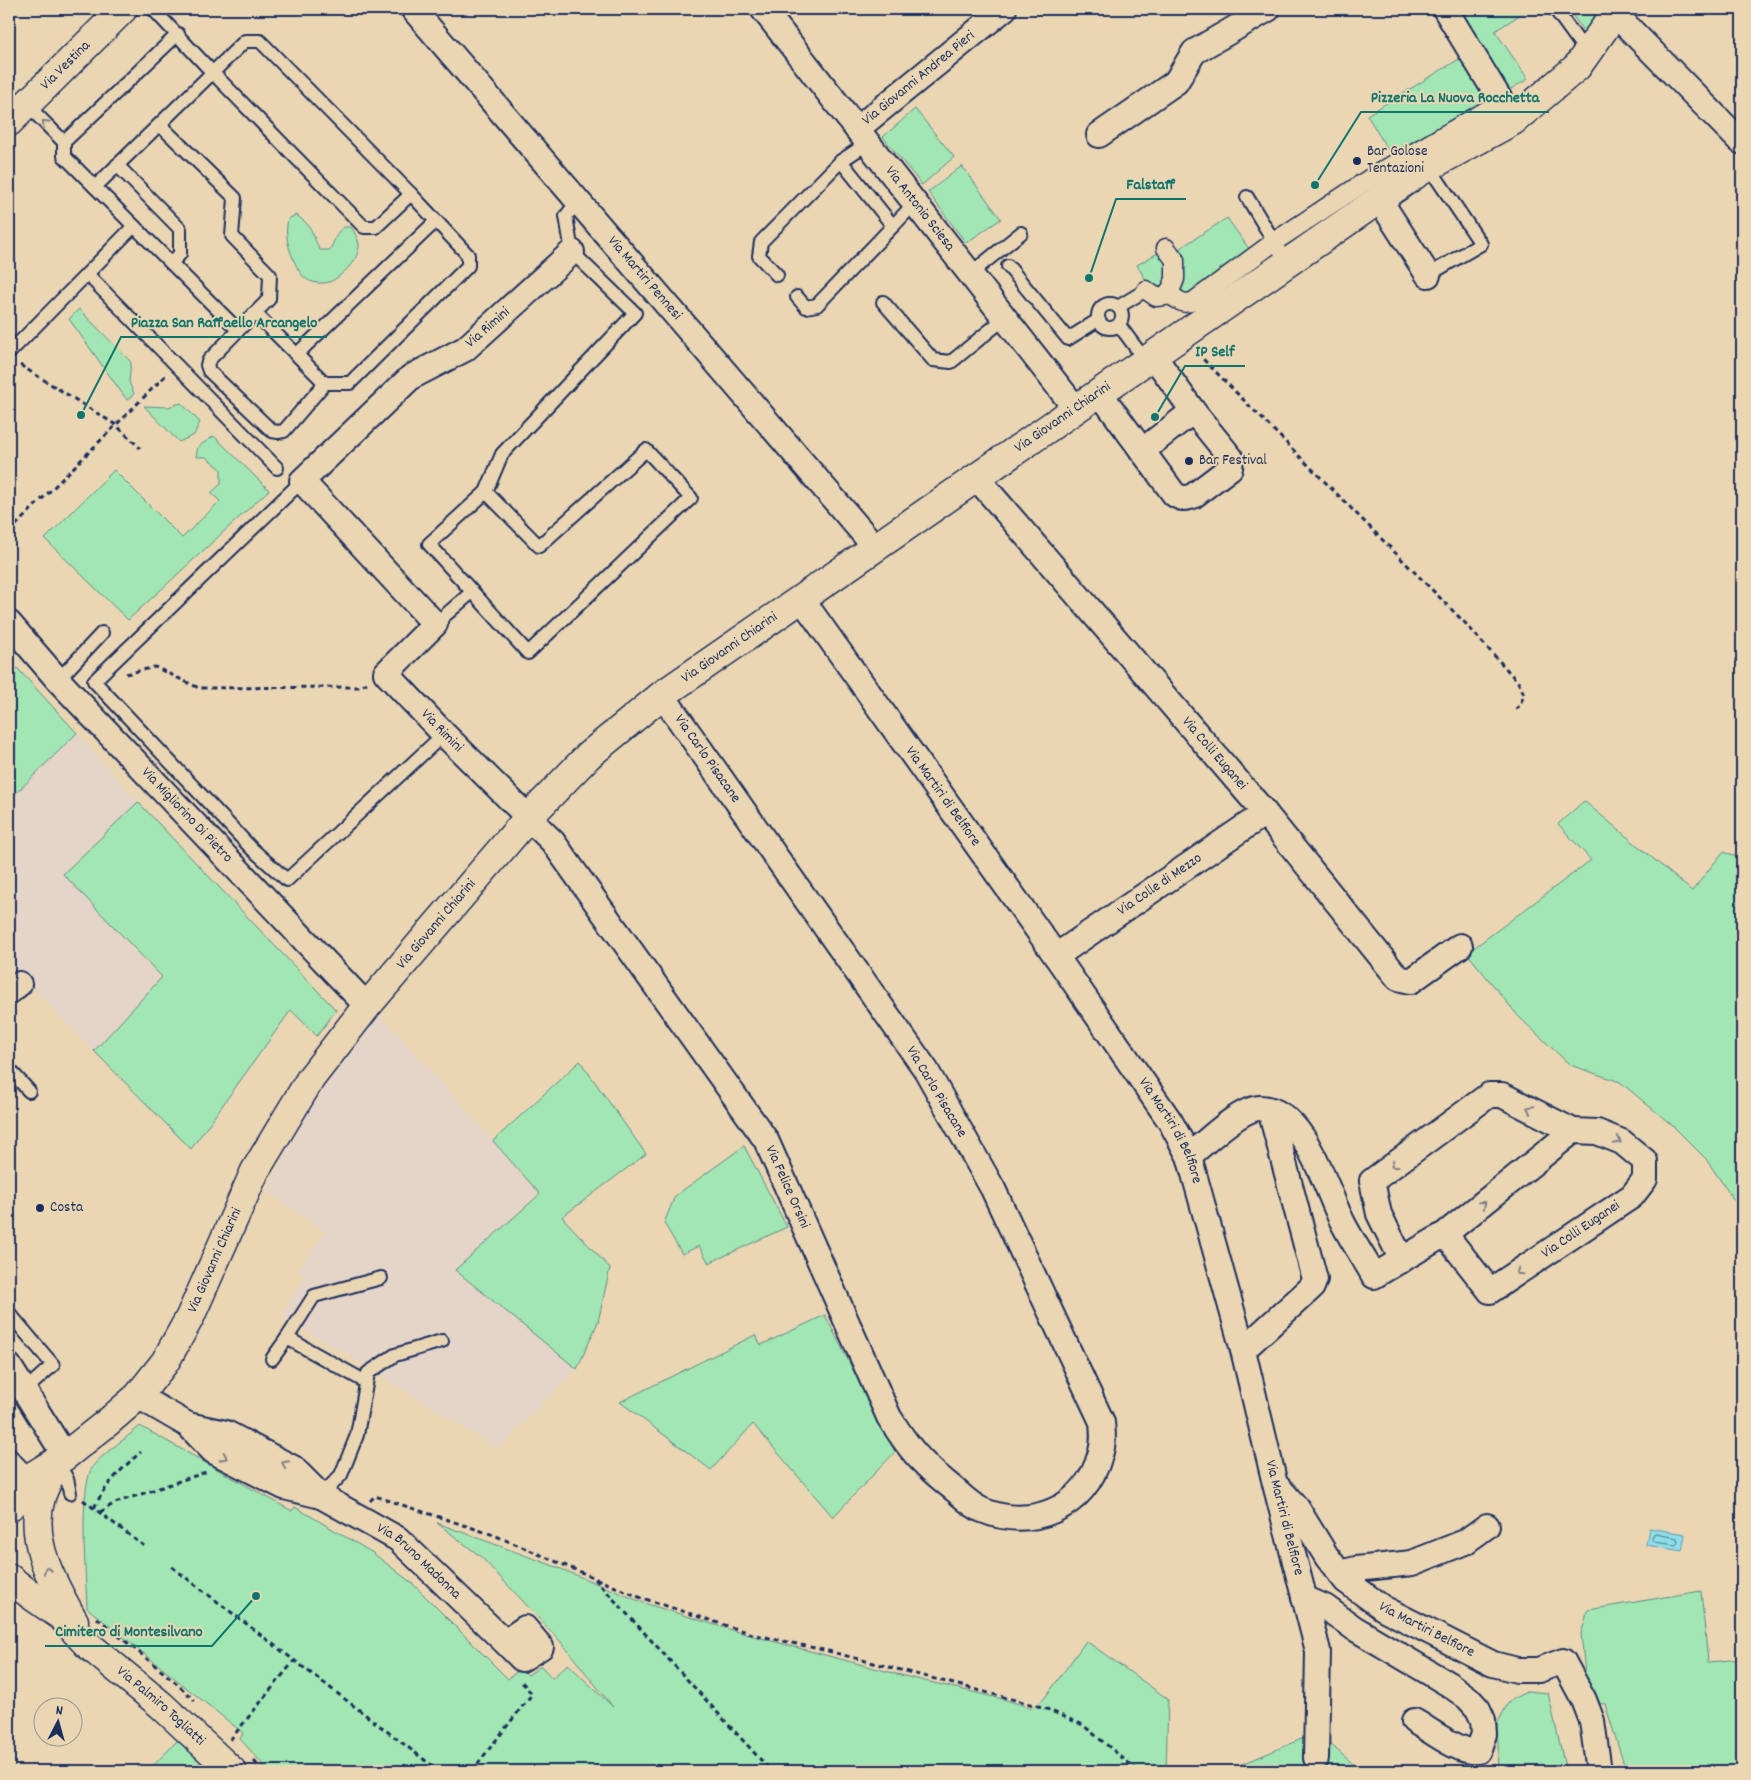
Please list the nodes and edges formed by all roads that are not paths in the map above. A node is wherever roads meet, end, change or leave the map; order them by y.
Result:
1 (123, 9) edge
2 (153, 9) edge
3 (413, 9) edge
4 (763, 9) edge
5 (1004, 9) edge
6 (1268, 9) edge
7 (1445, 9) edge
8 (1555, 9) edge
9 (1617, 12) edge
10 (178, 34) junction
11 (1587, 53) junction
12 (212, 72) junction
13 (1507, 111) junction
14 (14, 114) edge
15 (160, 125) junction
16 (1099, 135) dead end
17 (862, 136) junction
18 (1742, 139) edge
19 (64, 142) junction
20 (841, 161) junction
21 (117, 166) junction
22 (1428, 167) junction
23 (95, 187) junction
24 (411, 194) junction
25 (1248, 198) dead end
26 (1379, 199) junction
27 (578, 201) junction
28 (915, 203) junction
29 (436, 221) junction
30 (134, 226) junction
31 (893, 226) junction
32 (1021, 233) dead end
33 (1166, 248) dead end
34 (572, 252) junction
35 (1280, 253) junction
36 (171, 263) junction
37 (1008, 266) dead end
38 (87, 274) junction
39 (970, 274) junction
40 (1428, 275) joint
41 (777, 276) dead end
42 (1146, 290) joint
43 (1166, 294) junction
44 (797, 297) dead end
45 (883, 302) dead end
46 (1118, 307) junction
47 (255, 313) junction
48 (1005, 318) junction
49 (1098, 320) junction
50 (1118, 325) junction
51 (238, 330) junction
52 (296, 355) junction
53 (13, 358) edge
54 (1149, 358) junction
55 (325, 384) junction
56 (1099, 392) junction
57 (1076, 408) junction
58 (1194, 411) junction
59 (1142, 451) junction
60 (277, 468) dead end
61 (976, 477) junction
62 (302, 481) junction
63 (486, 492) junction
64 (875, 547) junction
65 (472, 592) junction
66 (801, 598) junction
67 (9, 623) edge
68 (435, 624) junction
69 (102, 633) dead end
70 (58, 680) junction
71 (662, 695) junction
72 (444, 734) junction
73 (1265, 813) junction
74 (528, 818) junction
75 (1460, 946) dead end
76 (1056, 956) junction
77 (367, 1006) junction
78 (9, 1069) edge
79 (29, 1091) dead end
80 (1270, 1110) junction
81 (1573, 1131) junction
82 (1189, 1156) junction
83 (1445, 1234) junction
84 (1402, 1260) junction
85 (381, 1278) dead end
86 (9, 1313) edge
87 (286, 1338) junction
88 (442, 1341) dead end
89 (1243, 1350) junction
90 (272, 1360) dead end
91 (9, 1366) edge
92 (366, 1382) junction
93 (24, 1391) junction
94 (138, 1396) junction
95 (188, 1424) junction
96 (9, 1454) edge
97 (61, 1458) junction
98 (20, 1480) edge
99 (1275, 1484) junction
100 (70, 1493) road end
101 (321, 1496) junction
102 (9, 1507) edge
103 (1049, 1513) joint
104 (1487, 1526) dead end
105 (1340, 1573) junction
106 (9, 1578) edge
107 (9, 1598) edge
108 (1304, 1598) junction
109 (505, 1642) dead end
110 (86, 1644) junction
111 (1414, 1721) dead end
112 (1592, 1721) junction
113 (1316, 1758) dead end
114 (232, 1771) edge
115 (1599, 1771) edge
116 (1617, 1771) edge

1 - 14 main road, Via Vestina
2 - 10 lane
3 - 27 street, Via Martiri Pennesi
4 - 17 street, Via Antonio Sciesa
5 - 17 street, Via Giovanni Andrea Pieri
6 - 16 street
7 - 13 street
8 - 11 lane
9 - 11 main road, Via Giovanni Chiarini
9 - 18 street
10 - 12 lane
10 - 19 lane
11 - 13 main road, Via Giovanni Chiarini
12 - 15 lane
12 - 24 lane
12 - 24 lane
13 - 22 main road, Via Giovanni Chiarini
13 - 35 street
19 -> 14 lane
15 - 21 lane
15 - 47 lane
17 - 20 lane
17 - 28 street, Via Antonio Sciesa
19 - 23 lane
20 - 31 lane
20 - 41 lane
21 - 23 lane
21 - 36 lane
22 - 26 main road, Via Giovanni Chiarini
22 - 40 lane
23 - 30 lane
24 - 29 lane
25 - 35 lane
26 - 35 main road, Via Giovanni Chiarini
26 - 40 street
27 - 34 lane
27 - 64 street, Via Martiri Pennesi
28 - 31 lane
28 - 39 street, Via Antonio Sciesa
29 - 52 lane
29 - 55 lane
30 - 36 lane
30 - 38 lane
31 - 44 lane
32 - 39 lane
33 - 43 street
34 - 62 street, Via Rimini
34 - 63 lane
35 - 43 street
35 - 54 main road, Via Giovanni Chiarini
36 - 51 lane
37 - 49 lane
38 - 53 lane
38 - 60 lane
39 - 48 street, Via Antonio Sciesa
42 - 43 street
42 - 46 lane
45 - 48 lane
46 - 49 lane
46 - 50 lane
47 - 51 lane
47 - 52 lane
48 - 57 street, Via Antonio Sciesa
49 - 50 lane
50 - 54 lane
51 - 55 lane
52 - 55 lane
54 - 56 main road, Via Giovanni Chiarini
54 - 58 street
56 - 57 main road, Via Giovanni Chiarini
56 - 59 street
57 - 61 main road, Via Giovanni Chiarini
58 - 59 street
58 - 59 street
61 - 64 main road, Via Giovanni Chiarini
61 - 73 street, Via Colli Euganei
62 - 68 street
62 - 72 lane
63 - 65 lane
63 - 65 lane
64 - 66 main road, Via Giovanni Chiarini
65 - 68 lane
66 - 71 main road, Via Giovanni Chiarini
66 - 76 street, Via Martiri di Belfiore
67 - 70 street, Via Migliorino Di Pietro
68 - 72 street, Via Rimini
69 - 70 lane
70 - 77 street, Via Migliorino Di Pietro
71 - 74 main road, Via Giovanni Chiarini
71 - 103 street, Via Carlo Pisacane
72 - 74 street, Via Rimini
73 - 75 street, Via Colli Euganei
73 - 76 street, Via Colle di Mezzo
74 - 77 main road, Via Giovanni Chiarini
74 - 103 street, Via Felice Orsini
76 - 82 street, Via Martiri di Belfiore
77 - 94 main road, Via Giovanni Chiarini
78 - 79 lane
80 - 82 street
80 - 84 street
80 - 89 street
83 -> 81 street
81 -> 83 street, Via Colli Euganei
81 -> 84 street, Via Colli Euganei
82 - 89 street, Via Martiri di Belfiore
83 - 84 street
85 - 87 lane
86 - 93 lane
87 - 90 lane
87 - 92 lane
88 - 92 lane
89 - 99 street, Via Martiri di Belfiore
91 - 93 street
92 - 101 lane
93 - 97 street
94 - 95 street, Via Bruno Madonna
94 - 97 main road, Via Giovanni Chiarini
101 -> 95 street, Via Bruno Madonna
95 -> 101 street, Via Bruno Madonna
96 - 98 lane
97 - 98 main road, Via Giovanni Chiarini
97 - 100 lane
110 -> 97 main road
98 - 102 main road, Via Giovanni Chiarini
99 - 105 street, Via Martiri Belfiore
99 - 108 street, Via Martiri di Belfiore
101 - 109 street, Via Bruno Madonna
104 - 105 street
105 - 112 street, Via Martiri Belfiore
106 - 110 main road, Via Palmiro Togliatti
107 - 110 main road, Via Palmiro Togliatti
108 - 111 street
108 - 113 street, Via Martiri di Belfiore
110 - 114 main road, Via Palmiro Togliatti
112 - 115 street, Via Martiri Belfiore
112 - 116 street, Via Martiri Belfiore

